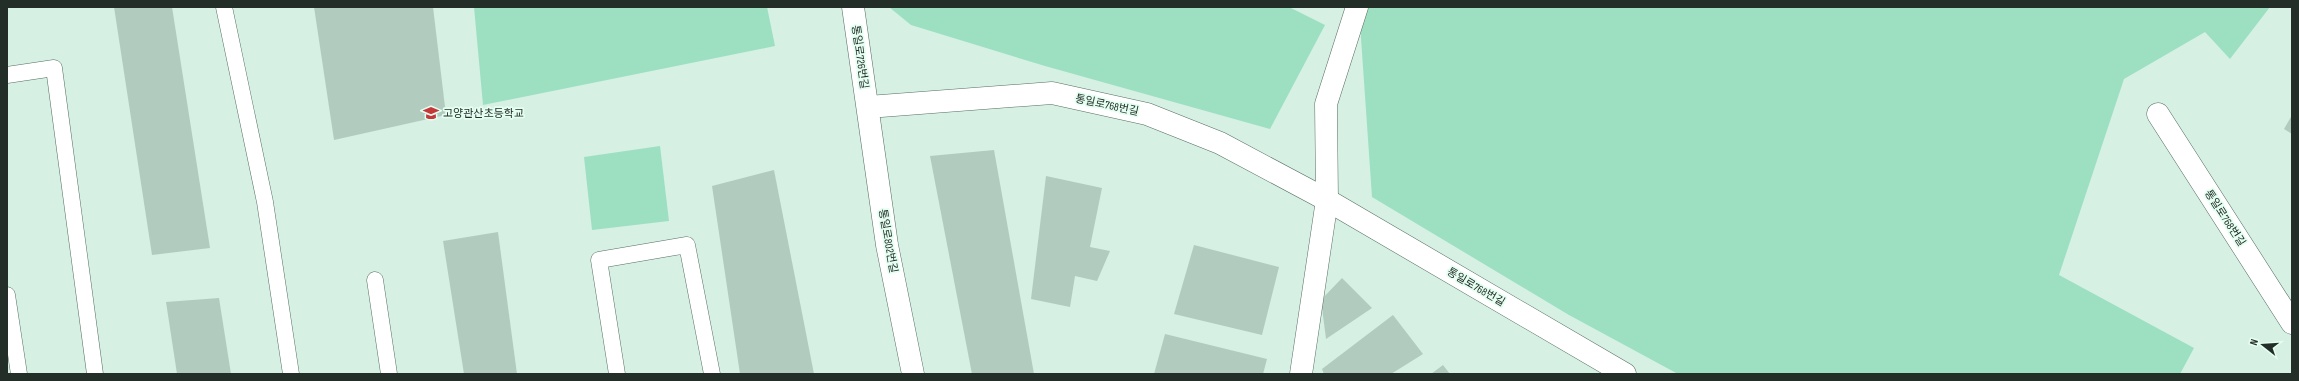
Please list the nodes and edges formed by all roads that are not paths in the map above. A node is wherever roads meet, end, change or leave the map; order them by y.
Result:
1 (224, 7) edge
2 (853, 7) edge
3 (1357, 7) edge
4 (7, 75) edge
5 (868, 107) junction
6 (2158, 114) dead end
7 (1327, 200) junction
8 (375, 280) dead end
9 (7, 295) edge
10 (2292, 323) edge
11 (20, 374) edge
12 (95, 374) edge
13 (291, 374) edge
14 (389, 374) edge
15 (617, 374) edge
16 (712, 374) edge
17 (913, 374) edge
18 (1301, 374) edge
19 (1625, 374) edge

1 - 13 lane
2 - 5 street, 통일로726번길
3 - 7 street
4 - 12 lane
5 - 7 street, 통일로768번길
5 - 17 street, 통일로802번길
6 - 10 street, 통일로768번길
7 - 18 street
7 - 19 street, 통일로768번길
8 - 14 lane
9 - 11 lane
15 - 16 lane

